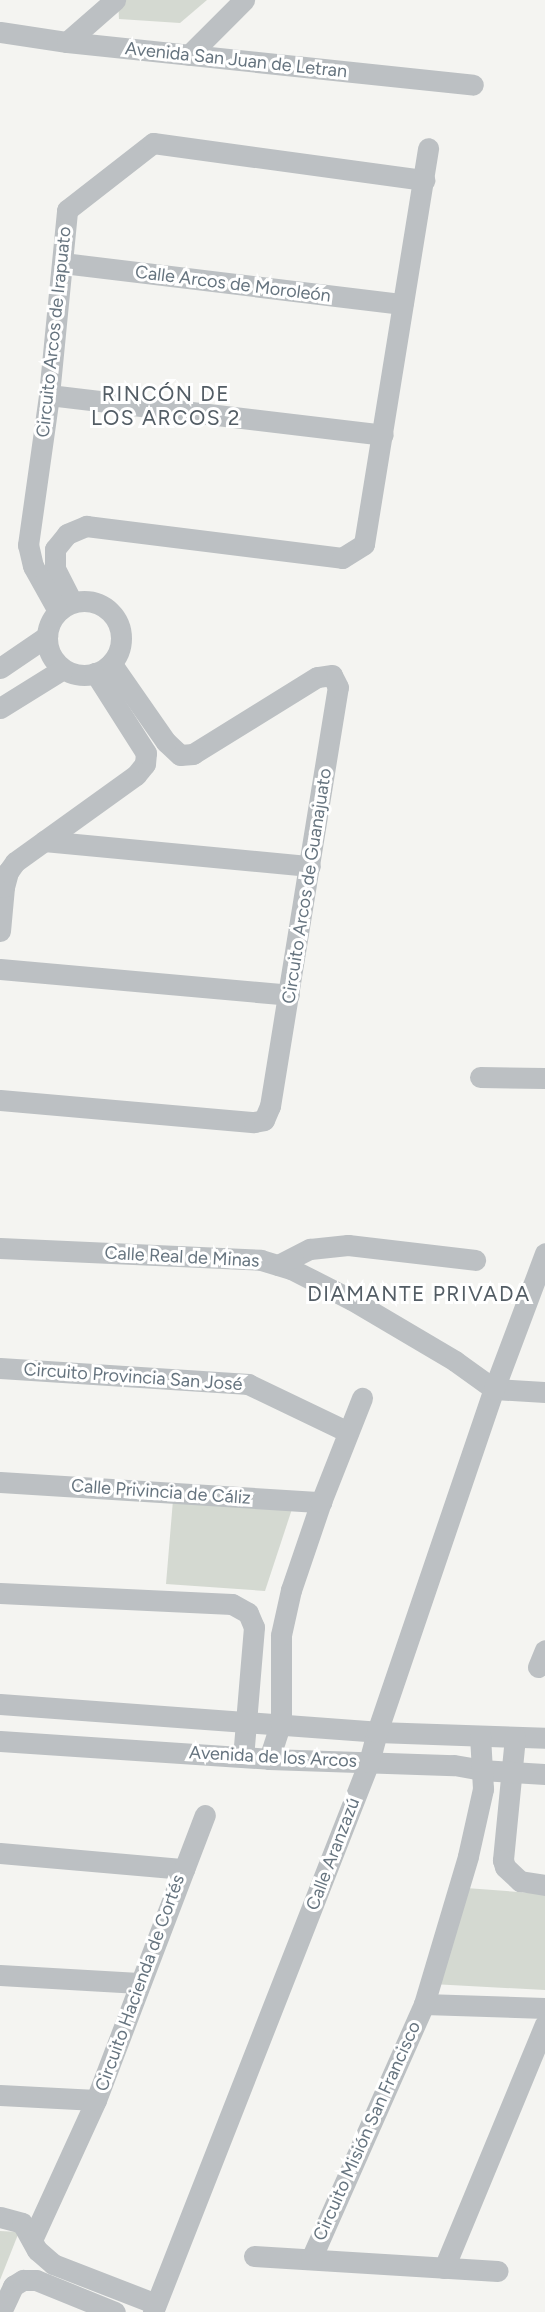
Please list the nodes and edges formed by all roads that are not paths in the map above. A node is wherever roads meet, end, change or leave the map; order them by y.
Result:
1 (115, 0) edge
2 (244, 0) edge
3 (0, 32) edge
4 (67, 42) junction
5 (189, 56) junction
6 (473, 85) dead end
7 (428, 148) dead end
8 (424, 180) junction
9 (63, 263) junction
10 (403, 304) junction
11 (49, 395) junction
12 (383, 435) junction
13 (65, 607) junction
14 (47, 636) junction
15 (0, 668) edge
16 (103, 668) junction
17 (63, 669) junction
18 (0, 708) edge
19 (44, 841) junction
20 (310, 866) junction
21 (0, 931) edge
22 (0, 969) edge
23 (289, 995) junction
24 (480, 1077) dead end
25 (545, 1078) edge
26 (0, 1100) edge
27 (0, 1248) edge
28 (545, 1253) edge
29 (475, 1260) dead end
30 (278, 1266) junction
31 (0, 1368) edge
32 (494, 1389) junction
33 (545, 1392) edge
34 (362, 1398) dead end
35 (348, 1432) junction
36 (0, 1482) edge
37 (321, 1502) junction
38 (0, 1593) edge
39 (0, 1704) edge
40 (247, 1721) junction
41 (281, 1723) junction
42 (377, 1732) junction
43 (480, 1736) junction
44 (515, 1737) junction
45 (545, 1738) edge
46 (0, 1741) edge
47 (243, 1757) junction
48 (269, 1759) junction
49 (369, 1762) junction
50 (481, 1770) junction
51 (513, 1772) junction
52 (545, 1774) edge
53 (206, 1815) dead end
54 (0, 1853) edge
55 (184, 1869) junction
56 (545, 1885) edge
57 (0, 1976) edge
58 (139, 1983) junction
59 (424, 2004) junction
60 (545, 2008) edge
61 (545, 2024) edge
62 (0, 2095) edge
63 (96, 2100) junction
64 (0, 2217) edge
65 (32, 2240) junction
66 (254, 2256) dead end
67 (311, 2259) junction
68 (444, 2268) junction
69 (498, 2271) dead end
70 (154, 2308) edge
71 (1, 2312) edge
72 (115, 2312) edge

1 - 4 street
2 - 5 street
3 - 4 street, Avenida San Juan de Letran
4 - 5 street, Avenida San Juan de Letran
5 - 6 street, Avenida San Juan de Letran
7 - 8 street
8 - 9 street, Circuito Arcos de Irapuato
8 - 10 street
9 - 10 street, Calle Arcos de Moroleón
9 - 11 street, Circuito Arcos de Irapuato
10 - 12 street
11 - 12 street
11 - 13 street, Circuito Arcos de Irapuato
12 - 13 street
13 - 14 street
13 - 16 street
14 - 15 street
14 - 17 street
16 - 17 street
16 - 19 street
16 - 20 street, Circuito Arcos de Guanajuato
17 - 18 street
19 - 20 street
19 - 21 street
20 - 23 street, Circuito Arcos de Guanajuato
22 - 23 street
23 - 26 street, Circuito Arcos de Guanajuato
24 - 25 street
27 - 30 street, Calle Real de Minas
28 - 32 street, Calle Aranzazú
29 - 30 street
30 - 32 street, Calle Real de Minas
31 - 35 street, Circuito Provincia San José
32 - 33 street
32 - 42 street, Calle Aranzazú
34 - 35 street
35 - 37 street
36 - 37 street, Calle Privincia de Cáliz
37 - 41 street
38 - 40 street
39 - 40 street, Avenida de los Arcos
40 - 41 street, Avenida de los Arcos
40 - 47 street
41 - 42 street, Avenida de los Arcos
41 - 48 street
42 - 43 street, Avenida de los Arcos
42 - 49 street, Calle Aranzazú
43 - 44 street, Avenida de los Arcos
43 - 50 street, Circuito Misión San Francisco
44 - 45 street, Avenida de los Arcos
44 - 51 street
46 - 47 street, Avenida de los Arcos
47 - 48 street, Avenida de los Arcos
48 - 49 street, Avenida de los Arcos
49 - 50 street, Avenida de los Arcos
49 - 70 street, Calle Aranzazú
50 - 51 street, Avenida de los Arcos
50 - 59 street, Circuito Misión San Francisco
51 - 52 street, Avenida de los Arcos
51 - 56 street
53 - 55 street
54 - 55 street, Circuito Hacienda de Cortés
55 - 58 street, Circuito Hacienda de Cortés
57 - 58 street
58 - 63 street, Circuito Hacienda de Cortés
59 - 60 street, Circuito Misión San Francisco
59 - 67 street, Circuito Misión San Francisco
61 - 68 street
62 - 63 street, Circuito Hacienda de Cortés
63 - 65 street, Circuito Hacienda de Cortés
64 - 65 street
65 - 70 street
66 - 67 street, Circuito Misión San Francisco
67 - 68 street, Circuito Misión San Francisco
68 - 69 street, Circuito Misión San Francisco
71 - 72 street

